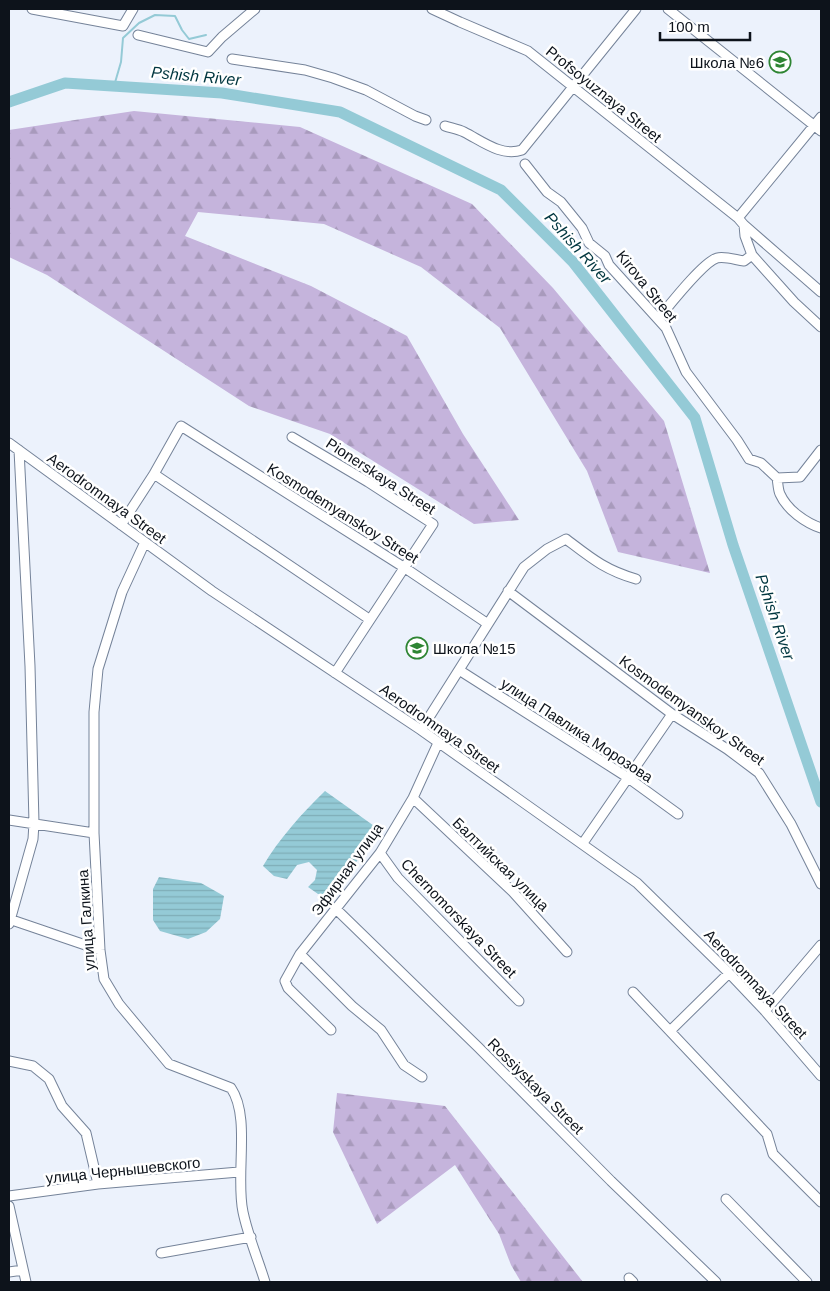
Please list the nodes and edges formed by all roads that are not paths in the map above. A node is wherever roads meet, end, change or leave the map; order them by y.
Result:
1 (32, 9) edge
2 (133, 9) edge
3 (255, 9) edge
4 (432, 9) edge
5 (636, 9) edge
6 (668, 9) edge
7 (138, 35) dead end
8 (232, 59) dead end
9 (572, 87) junction
10 (821, 117) edge
11 (426, 120) dead end
12 (445, 126) dead end
13 (818, 128) edge
14 (525, 164) dead end
15 (741, 222) junction
16 (752, 254) junction
17 (821, 292) edge
18 (658, 319) junction
19 (821, 327) edge
20 (292, 437) dead end
21 (9, 443) edge
22 (19, 450) junction
23 (821, 450) edge
24 (154, 474) junction
25 (777, 478) junction
26 (121, 525) junction
27 (821, 528) edge
28 (144, 542) junction
29 (405, 568) junction
30 (636, 579) dead end
31 (508, 591) junction
32 (370, 619) junction
33 (488, 624) junction
34 (459, 670) junction
35 (335, 673) junction
36 (672, 714) junction
37 (421, 730) junction
38 (438, 743) junction
39 (627, 777) junction
40 (413, 798) junction
41 (678, 814) dead end
42 (9, 820) edge
43 (34, 823) junction
44 (94, 833) junction
45 (583, 843) junction
46 (380, 853) junction
47 (821, 884) edge
48 (336, 909) junction
49 (9, 921) edge
50 (821, 945) edge
51 (100, 950) junction
52 (567, 952) dead end
53 (300, 954) junction
54 (729, 973) junction
55 (633, 992) dead end
56 (519, 1001) dead end
57 (765, 1011) junction
58 (331, 1030) dead end
59 (671, 1030) junction
60 (9, 1061) edge
61 (821, 1076) edge
62 (422, 1077) dead end
63 (240, 1172) junction
64 (98, 1184) junction
65 (9, 1196) edge
66 (726, 1199) dead end
67 (821, 1202) edge
68 (9, 1206) edge
69 (251, 1237) junction
70 (161, 1253) dead end
71 (23, 1270) junction
72 (9, 1272) edge
73 (26, 1282) edge
74 (265, 1282) edge
75 (716, 1282) edge
76 (807, 1282) edge

1 - 2 street
3 - 7 street
4 - 9 street, Profsoyuznaya Street
5 - 9 street
6 - 13 street
8 - 11 street
9 - 12 street
9 - 15 street, Profsoyuznaya Street
10 - 13 street
13 - 15 street
14 - 18 street, Kirova Street
15 - 16 street
15 - 17 street, Profsoyuznaya Street
16 - 18 street
16 - 19 street
18 - 25 street, Kirova Street
20 - 29 street, Pionerskaya Street
21 - 22 street, Aerodromnaya Street
22 - 26 street, Aerodromnaya Street
22 - 43 street
23 - 25 street
24 - 26 street
24 - 29 street, Kosmodemyanskoy Street
24 - 32 street
25 - 27 street
26 - 28 street, Aerodromnaya Street
28 - 35 street, Aerodromnaya Street
28 - 44 street, улица Галкина
29 - 32 street, Pionerskaya Street
29 - 33 street, Kosmodemyanskoy Street
30 - 31 street
31 - 33 street
31 - 36 street, Kosmodemyanskoy Street
32 - 35 street, Pionerskaya Street
33 - 34 street
34 - 37 street
34 - 39 street, улица Павлика Морозова
35 - 37 street, Aerodromnaya Street
36 - 39 street
36 - 47 street, Kosmodemyanskoy Street
37 - 38 street, Aerodromnaya Street
38 - 40 street, Эфирная улица
38 - 45 street, Aerodromnaya Street
39 - 41 street, улица Павлика Морозова
39 - 45 street
40 - 46 street, Эфирная улица
40 - 52 street, Балтийская улица
42 - 43 street
43 - 44 street
43 - 49 street
44 - 51 street, улица Галкина
45 - 54 street, Aerodromnaya Street
46 - 48 street, Эфирная улица
46 - 56 street, Chernomorskaya Street
48 - 53 street, Эфирная улица
48 - 75 street, Rossiyskaya Street
49 - 51 street
50 - 57 street
51 - 63 street, улица Галкина
53 - 58 street, Эфирная улица
53 - 62 street
54 - 57 street, Aerodromnaya Street
54 - 59 street
55 - 59 street
57 - 61 street, Aerodromnaya Street
59 - 67 street
60 - 64 street
63 - 64 street, улица Чернышевского
63 - 69 street, улица Галкина
64 - 65 street, улица Чернышевского
66 - 76 street
68 - 71 street
69 - 70 street
69 - 74 street, улица Галкина
71 - 72 street
71 - 73 street

